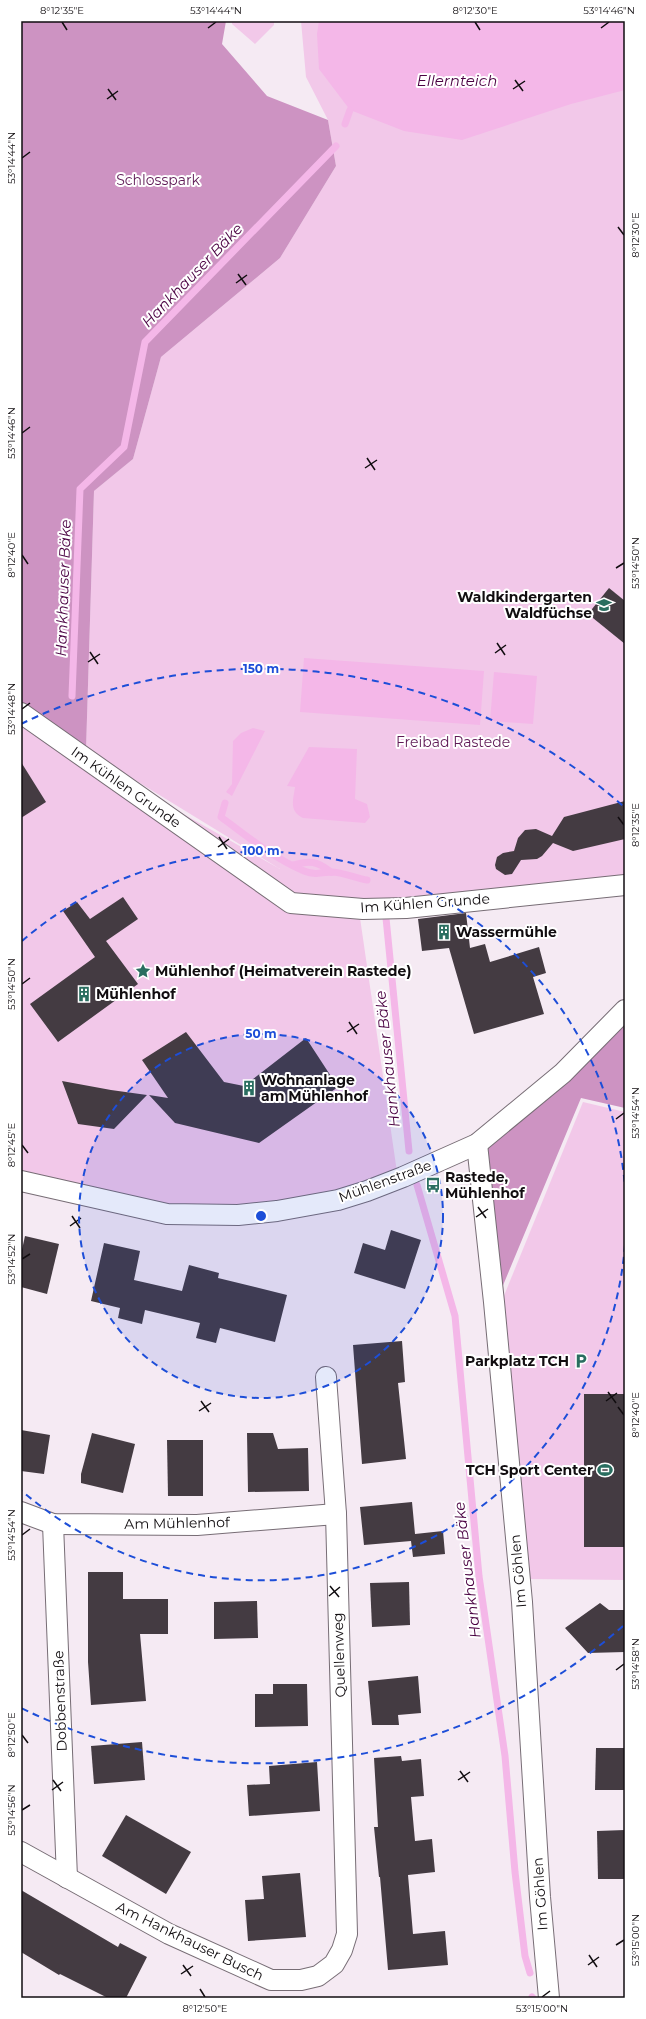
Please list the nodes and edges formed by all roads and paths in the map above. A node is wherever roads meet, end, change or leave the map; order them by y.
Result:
1 (21, 713) edge
2 (625, 885) edge
3 (625, 1010) edge
4 (477, 1144) junction
5 (21, 1182) edge
6 (326, 1377) dead end
7 (21, 1512) edge
8 (336, 1514) junction
9 (53, 1524) junction
10 (21, 1852) edge
11 (68, 1878) junction
12 (347, 1934) joint
13 (549, 1998) edge

1 - 2 street, Im Kühlen Grunde
3 - 4 street, Mühlenstraße
4 - 5 street, Mühlenstraße
4 - 13 street, Im Göhlen
6 - 8 street, Quellenweg
7 - 9 street, Am Mühlenhof
8 - 9 street, Am Mühlenhof
8 - 12 street, Quellenweg
9 - 11 street, Dobbenstraße
10 - 11 street, Am Hankhauser Busch
11 - 12 street, Am Hankhauser Busch

